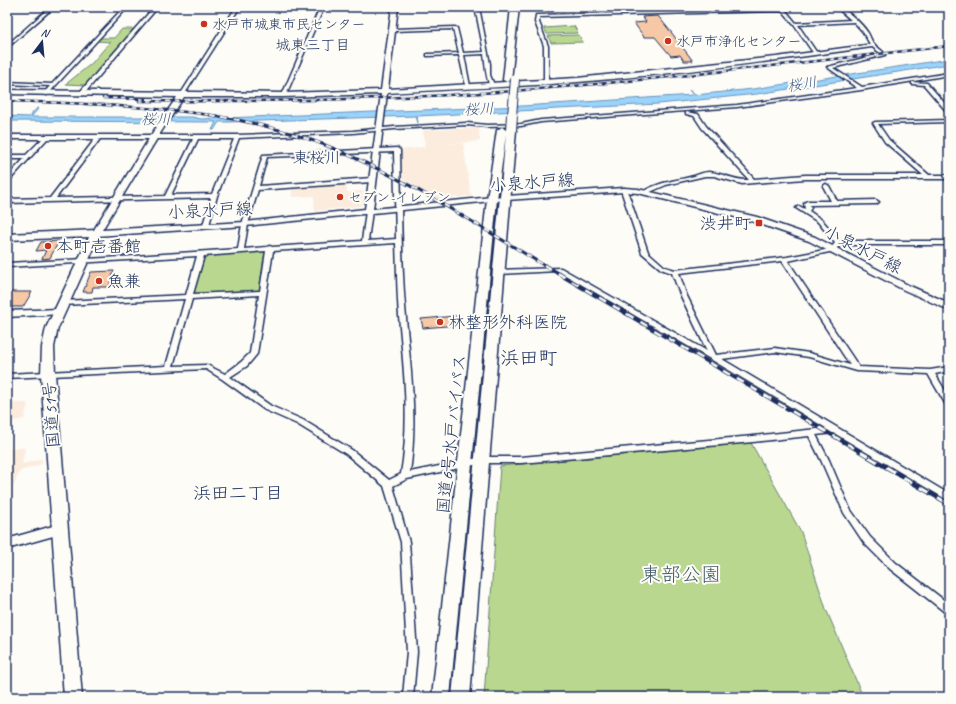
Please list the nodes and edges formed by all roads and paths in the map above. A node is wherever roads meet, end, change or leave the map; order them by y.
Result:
1 (52, 7) edge
2 (126, 7) edge
3 (156, 7) edge
4 (238, 7) edge
5 (322, 7) edge
6 (395, 7) edge
7 (477, 7) edge
8 (515, 7) edge
9 (617, 7) edge
10 (669, 7) edge
11 (838, 7) edge
12 (731, 8) edge
13 (782, 8) edge
14 (523, 10) dead end
15 (672, 11) dead end
16 (621, 14) junction
17 (855, 21) junction
18 (795, 24) junction
19 (393, 30) junction
20 (872, 45) junction
21 (7, 47) edge
22 (486, 53) junction
23 (815, 53) junction
24 (462, 54) junction
25 (429, 55) dead end
26 (949, 74) edge
27 (511, 79) junction
28 (546, 82) junction
29 (7, 84) edge
30 (52, 85) junction
31 (492, 85) junction
32 (468, 86) junction
33 (860, 88) junction
34 (867, 88) junction
35 (7, 92) edge
36 (385, 92) junction
37 (44, 94) junction
38 (81, 94) junction
39 (182, 95) junction
40 (284, 95) junction
41 (949, 111) edge
42 (666, 112) junction
43 (949, 121) edge
44 (379, 128) junction
45 (156, 135) junction
46 (7, 137) edge
47 (237, 137) junction
48 (44, 138) junction
49 (98, 138) junction
50 (196, 138) junction
51 (376, 151) junction
52 (7, 157) edge
53 (27, 157) junction
54 (928, 177) junction
55 (949, 177) edge
56 (7, 180) edge
57 (372, 180) junction
58 (752, 180) junction
59 (826, 186) dead end
60 (256, 188) junction
61 (624, 190) junction
62 (646, 192) junction
63 (214, 196) junction
64 (167, 198) junction
65 (116, 199) junction
66 (499, 199) junction
67 (52, 200) junction
68 (7, 202) edge
69 (876, 202) dead end
70 (835, 203) junction
71 (399, 208) junction
72 (798, 208) dead end
73 (368, 211) junction
74 (806, 211) junction
75 (245, 224) junction
76 (206, 225) junction
77 (96, 233) junction
78 (7, 237) edge
79 (398, 241) junction
80 (365, 243) junction
81 (838, 243) junction
82 (949, 243) edge
83 (270, 248) junction
84 (241, 250) junction
85 (832, 250) junction
86 (201, 254) junction
87 (784, 259) junction
88 (83, 262) junction
89 (7, 265) edge
90 (499, 272) junction
91 (675, 272) junction
92 (262, 293) junction
93 (189, 296) junction
94 (61, 307) junction
95 (949, 307) edge
96 (7, 314) edge
97 (714, 358) junction
98 (169, 368) junction
99 (857, 369) junction
100 (949, 369) edge
101 (930, 372) junction
102 (48, 374) junction
103 (7, 376) edge
104 (226, 378) junction
105 (949, 403) edge
106 (834, 430) junction
107 (811, 433) junction
108 (483, 460) junction
109 (466, 463) junction
110 (406, 476) junction
111 (388, 484) junction
112 (949, 498) edge
113 (60, 528) junction
114 (7, 544) edge
115 (949, 610) edge
116 (73, 697) edge
117 (408, 697) edge
118 (441, 697) edge
119 (461, 697) edge

1 - 21 street
2 - 30 street
3 - 38 street
4 - 39 street
5 - 40 street
6 - 19 street
7 - 22 street
8 - 27 highway, 国道6号水戸バイパス
9 - 16 street
10 - 15 street
11 - 17 street
12 - 13 street
12 - 16 street
13 - 18 street
14 - 27 highway, 国道6号水戸バイパス
16 - 28 street
17 - 18 street
17 - 20 street
18 - 23 street
19 - 24 street
19 - 36 street
20 - 23 street
20 - 33 street
22 - 24 street
22 - 31 street
23 - 28 street
24 - 25 street
24 - 32 street
26 - 34 street
27 - 66 highway, 国道6号水戸バイパス
28 - 31 street
29 - 30 street
30 - 37 street
31 - 32 street
32 - 36 street
33 - 34 street
33 - 42 street
34 - 41 street
35 - 37 street
36 - 40 street
36 - 44 street
37 - 38 street
38 - 39 street
39 - 40 street
39 - 45 street
42 - 44 street
42 - 58 street
43 - 54 street
44 - 47 street
44 - 51 street
45 - 49 street
45 - 50 street
45 - 65 street
46 - 48 street
47 - 50 street
47 - 63 street
48 - 49 street
48 - 53 street
49 - 67 street
50 - 64 street
51 - 57 street
51 - 60 street
51 - 71 street
52 - 53 street
53 - 56 street
54 - 55 street
54 - 58 street
57 - 60 street
57 - 73 street
58 - 62 street
59 - 70 street
60 - 75 street
61 - 62 street, 小泉水戸線
61 - 66 street, 小泉水戸線
61 - 91 street
62 - 85 street, 小泉水戸線
63 - 64 street
63 - 76 street
64 - 65 street
65 - 67 street
65 - 77 street
66 - 71 street, 小泉水戸線
66 - 90 highway, 国道6号水戸バイパス
66 - 109 highway, 国道6号水戸バイパス
67 - 68 street
69 - 70 street
70 - 74 street
71 - 73 street, 小泉水戸線
71 - 79 street
72 - 74 street
73 - 75 street, 小泉水戸線
73 - 80 street
74 - 81 street
75 - 76 street, 小泉水戸線
75 - 84 street
76 - 77 street, 小泉水戸線
77 - 78 highway
77 - 88 highway, 国道51号
79 - 80 street
79 - 110 street
80 - 83 street
81 - 82 street
81 - 85 street
83 - 84 street
83 - 92 street
84 - 86 street
85 - 87 street
85 - 95 street, 小泉水戸線
86 - 88 street
86 - 93 street
87 - 91 street
87 - 99 street
88 - 89 street
88 - 94 highway, 国道51号
90 - 97 street
90 - 108 highway, 国道6号水戸バイパス
91 - 97 street
92 - 93 street
92 - 104 street
93 - 94 street
93 - 98 street
94 - 96 street
94 - 102 highway, 国道51号
97 - 99 street
97 - 106 street
98 - 102 street
98 - 104 street
99 - 101 street
100 - 101 street
101 - 105 street
102 - 103 street
102 - 113 highway, 国道51号
104 - 111 street
106 - 107 street
106 - 112 street
107 - 108 street
107 - 115 street
108 - 109 street
108 - 119 highway, 国道6号水戸バイパス
109 - 110 street
109 - 118 highway, 国道6号水戸バイパス
110 - 111 street
111 - 117 street
113 - 114 street
113 - 116 highway, 国道51号

